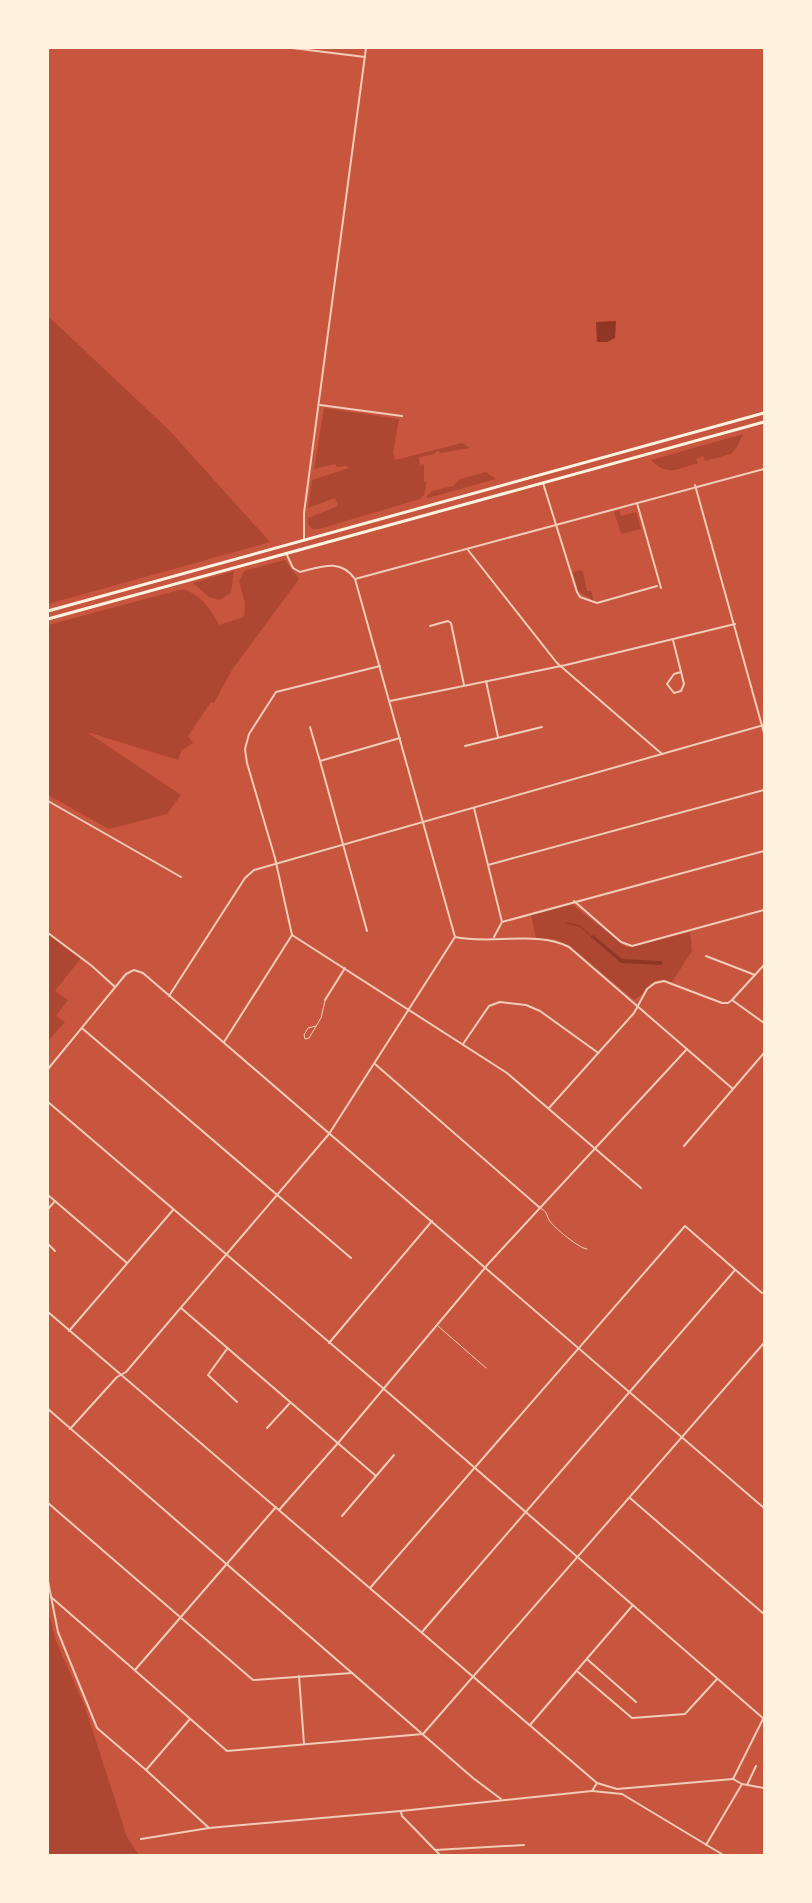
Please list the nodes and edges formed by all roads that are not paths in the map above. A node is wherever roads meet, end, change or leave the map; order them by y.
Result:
1 (292, 48) edge
2 (366, 48) edge
3 (365, 57) junction
4 (320, 405) junction
5 (764, 413) edge
6 (402, 416) dead end
7 (764, 422) edge
8 (764, 469) edge
9 (543, 483) junction
10 (696, 486) junction
11 (637, 503) junction
12 (556, 526) junction
13 (304, 540) junction
14 (467, 549) junction
15 (286, 554) junction
16 (354, 579) junction
17 (657, 586) dead end
18 (661, 588) dead end
19 (48, 611) edge
20 (48, 619) edge
21 (735, 624) junction
22 (430, 626) dead end
23 (672, 640) junction
24 (559, 665) junction
25 (380, 666) junction
26 (681, 672) junction
27 (486, 680) junction
28 (464, 685) junction
29 (390, 701) junction
30 (763, 725) edge
31 (310, 727) dead end
32 (542, 727) dead end
33 (764, 733) edge
34 (498, 737) junction
35 (400, 738) junction
36 (465, 746) dead end
37 (662, 754) junction
38 (320, 761) junction
39 (764, 790) edge
40 (48, 801) edge
41 (474, 808) junction
42 (423, 821) junction
43 (342, 845) junction
44 (764, 851) edge
45 (276, 864) junction
46 (488, 865) junction
47 (181, 877) dead end
48 (574, 901) junction
49 (764, 910) edge
50 (502, 922) junction
51 (367, 931) dead end
52 (48, 933) edge
53 (292, 935) junction
54 (456, 937) junction
55 (493, 938) junction
56 (706, 956) dead end
57 (764, 964) edge
58 (345, 968) junction
59 (755, 975) junction
60 (116, 987) junction
61 (170, 996) junction
62 (325, 1000) joint
63 (732, 1000) junction
64 (637, 1005) junction
65 (411, 1009) junction
66 (764, 1023) edge
67 (316, 1026) junction
68 (83, 1028) junction
69 (224, 1042) junction
70 (463, 1044) junction
71 (687, 1049) junction
72 (597, 1053) junction
73 (764, 1053) edge
74 (375, 1064) junction
75 (48, 1069) edge
76 (733, 1089) junction
77 (48, 1102) edge
78 (549, 1108) junction
79 (329, 1134) junction
80 (684, 1146) dead end
81 (594, 1148) junction
82 (641, 1188) dead end
83 (48, 1195) edge
84 (277, 1195) junction
85 (55, 1201) junction
86 (540, 1207) junction
87 (48, 1210) edge
88 (174, 1210) junction
89 (432, 1221) junction
90 (48, 1244) edge
91 (587, 1249) dead end
92 (55, 1251) dead end
93 (226, 1255) junction
94 (351, 1258) dead end
95 (127, 1263) junction
96 (486, 1268) junction
97 (735, 1270) junction
98 (762, 1293) dead end
99 (181, 1308) junction
100 (48, 1312) edge
101 (437, 1325) junction
102 (69, 1331) junction
103 (328, 1342) junction
104 (764, 1343) edge
105 (580, 1348) junction
106 (228, 1349) junction
107 (486, 1368) dead end
108 (120, 1375) junction
109 (384, 1389) junction
110 (631, 1392) junction
111 (237, 1402) dead end
112 (289, 1403) junction
113 (48, 1409) edge
114 (268, 1428) dead end
115 (70, 1429) junction
116 (683, 1437) junction
117 (338, 1443) junction
118 (394, 1455) dead end
119 (475, 1468) junction
120 (376, 1476) junction
121 (630, 1498) junction
122 (48, 1503) edge
123 (276, 1507) junction
124 (764, 1508) edge
125 (279, 1510) junction
126 (526, 1512) junction
127 (342, 1516) dead end
128 (578, 1557) junction
129 (227, 1565) junction
130 (48, 1581) edge
131 (370, 1588) junction
132 (51, 1597) junction
133 (633, 1605) junction
134 (764, 1614) edge
135 (181, 1618) junction
136 (422, 1632) junction
137 (588, 1660) junction
138 (135, 1670) junction
139 (578, 1672) junction
140 (353, 1673) junction
141 (299, 1676) junction
142 (474, 1676) junction
143 (718, 1679) junction
144 (636, 1702) dead end
145 (191, 1718) junction
146 (764, 1718) edge
147 (530, 1725) junction
148 (423, 1734) junction
149 (304, 1744) junction
150 (756, 1766) dead end
151 (146, 1770) junction
152 (733, 1780) junction
153 (597, 1783) junction
154 (742, 1784) junction
155 (747, 1785) junction
156 (764, 1788) edge
157 (592, 1791) junction
158 (501, 1799) junction
159 (401, 1811) junction
160 (209, 1828) junction
161 (141, 1839) dead end
162 (524, 1845) dead end
163 (706, 1845) junction
164 (435, 1850) junction
165 (441, 1856) edge
166 (725, 1856) edge

1 - 3 street
2 - 3 street
3 - 4 street
4 - 6 street
4 - 13 street
5 - 13 highway
7 - 9 highway
8 - 10 street
9 - 12 street
9 - 15 highway
10 - 11 street
10 - 21 street
11 - 12 street
11 - 18 street
12 - 14 street
12 - 17 street
13 - 19 highway
14 - 16 street
14 - 24 street
15 - 16 street
15 - 20 highway
16 - 25 street
21 - 23 street
21 - 30 street
22 - 28 street
23 - 24 street
23 - 26 street
24 - 27 street
24 - 37 street
25 - 29 street
25 - 45 street
26 - 26 street
27 - 28 street
27 - 34 street
28 - 29 street
29 - 35 street
30 - 33 street
30 - 37 street
31 - 38 street
32 - 34 street
34 - 36 street
35 - 38 street
35 - 42 street
37 - 41 street
38 - 43 street
39 - 46 street
40 - 47 street
41 - 42 street
41 - 46 street
42 - 43 street
42 - 54 street
43 - 45 street
43 - 51 street
44 - 48 street
45 - 53 street
45 - 61 street
46 - 50 street
48 - 49 street
48 - 50 street
50 - 55 street
52 - 60 street
53 - 58 street
53 - 69 street
54 - 55 street
54 - 65 street
55 - 64 street
56 - 59 street
57 - 59 street
58 - 62 street
58 - 65 street
59 - 63 street
60 - 61 street
60 - 68 street
61 - 69 street
62 - 67 lane
63 - 64 street
63 - 66 street
64 - 71 street
64 - 72 street
65 - 70 street
65 - 74 street
67 - 67 lane
68 - 75 street
68 - 84 street
69 - 79 street
70 - 72 street
70 - 78 street
71 - 76 street
71 - 81 street
72 - 78 street
73 - 76 street
74 - 79 street
74 - 86 street
76 - 80 street
77 - 88 street
78 - 81 street
79 - 84 street
79 - 89 street
81 - 82 street
81 - 86 street
83 - 85 street
84 - 93 street
84 - 94 street
85 - 87 street
85 - 95 street
86 - 91 lane
86 - 96 street
88 - 93 street
88 - 95 street
89 - 96 street
89 - 103 street
90 - 92 street
93 - 99 street
93 - 103 street
95 - 102 street
96 - 101 street
96 - 105 street
97 - 98 street
97 - 105 street
97 - 110 street
99 - 106 street
99 - 108 street
100 - 102 street
101 - 107 lane
101 - 109 street
102 - 108 street
103 - 109 street
104 - 116 street
105 - 110 street
105 - 119 street
106 - 111 street
106 - 112 street
108 - 115 street
108 - 123 street
109 - 117 street
109 - 119 street
110 - 116 street
110 - 126 street
112 - 114 street
112 - 117 street
113 - 115 street
115 - 129 street
116 - 121 street
116 - 124 street
117 - 120 street
117 - 125 street
118 - 120 street
119 - 126 street
119 - 131 street
120 - 127 street
121 - 128 street
121 - 134 street
122 - 135 street
123 - 125 street
123 - 129 street
125 - 131 street
126 - 128 street
126 - 136 street
128 - 133 street
128 - 142 street
129 - 135 street
129 - 140 street
130 - 132 street
131 - 136 street
132 - 138 street
132 - 151 street
133 - 137 street
133 - 143 street
135 - 138 street
135 - 141 street
136 - 142 street
137 - 139 street
137 - 144 street
138 - 145 street
139 - 143 street
139 - 147 street
140 - 141 street
140 - 148 street
141 - 149 street
142 - 147 street
142 - 148 street
143 - 146 street
145 - 149 street
145 - 151 street
146 - 152 street
147 - 153 street
148 - 149 street
148 - 158 street
150 - 155 street
151 - 160 street
152 - 153 street
152 - 154 street
153 - 157 street
154 - 155 street
154 - 163 street
155 - 156 street
157 - 158 street
157 - 163 street
158 - 159 street
159 - 160 street
159 - 164 street
160 - 161 street
162 - 164 street
163 - 166 street
164 - 165 street

